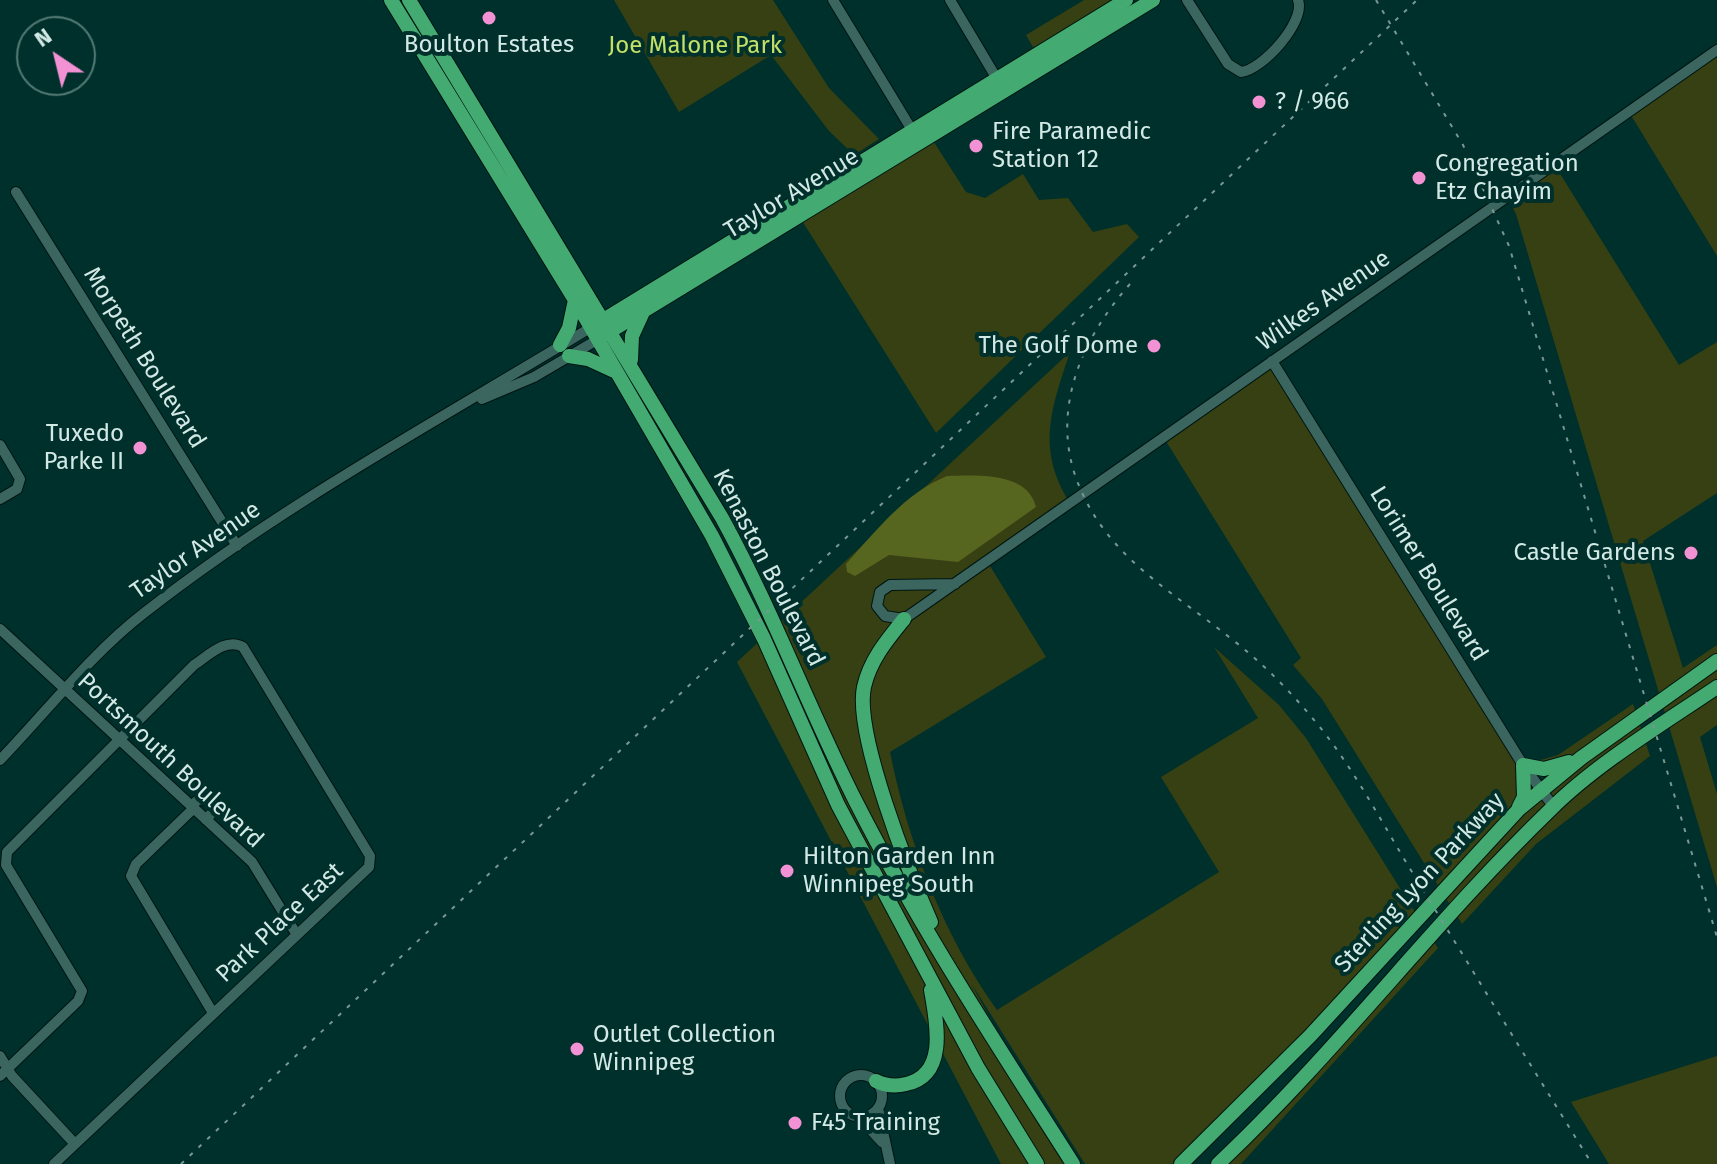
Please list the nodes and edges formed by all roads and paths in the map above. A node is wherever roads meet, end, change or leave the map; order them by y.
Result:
1 (391, 0) edge
2 (409, 0) edge
3 (833, 0) edge
4 (950, 0) edge
5 (1126, 0) edge
6 (1187, 0) edge
7 (1298, 0) edge
8 (1147, 2) edge
9 (1717, 50) edge
10 (1000, 85) junction
11 (916, 136) junction
12 (16, 192) dead end
13 (589, 293) junction
14 (575, 300) junction
15 (628, 305) junction
16 (643, 312) junction
17 (608, 325) junction
18 (594, 334) junction
19 (565, 351) junction
20 (1272, 361) junction
21 (631, 363) junction
22 (614, 371) junction
23 (0, 445) edge
24 (0, 499) edge
25 (237, 546) junction
26 (955, 584) junction
27 (904, 619) junction
28 (0, 629) edge
29 (1717, 661) edge
30 (1717, 687) edge
31 (65, 692) junction
32 (119, 740) junction
33 (1581, 758) junction
34 (0, 760) edge
35 (1523, 765) junction
36 (1540, 789) junction
37 (1553, 806) junction
38 (192, 807) junction
39 (1519, 809) junction
40 (206, 820) junction
41 (297, 935) junction
42 (928, 974) junction
43 (954, 974) junction
44 (213, 1013) junction
45 (0, 1056) edge
46 (4, 1072) edge
47 (876, 1081) junction
48 (878, 1108) junction
49 (859, 1117) junction
50 (883, 1143) junction
51 (75, 1144) junction
52 (54, 1164) edge
53 (890, 1164) edge
54 (1037, 1164) edge
55 (1073, 1164) edge
56 (1181, 1164) edge
57 (1218, 1164) edge

1 - 14 main road, Kenaston Boulevard
2 - 13 main road, Kenaston Boulevard
3 - 11 street
4 - 10 street
5 - 10 main road, Taylor Avenue
6 - 7 street
8 - 10 main road, Taylor Avenue
9 - 20 street, Wilkes Avenue
10 - 11 main road, Taylor Avenue
11 - 15 main road, Taylor Avenue
11 - 16 main road, Taylor Avenue
12 - 25 street, Morpeth Boulevard
13 - 15 main road
13 - 17 main road, Kenaston Boulevard
14 - 18 main road, Kenaston Boulevard
14 - 19 main road
15 - 17 main road, Taylor Avenue
16 - 17 main road, Taylor Avenue
16 - 21 main road
17 - 18 main road, Taylor Avenue
17 - 21 main road, Kenaston Boulevard
18 - 19 street, Taylor Avenue
18 - 22 main road, Kenaston Boulevard
19 - 22 main road
19 - 25 street, Taylor Avenue
20 - 26 street, Wilkes Avenue
20 - 35 street, Lorimer Boulevard
21 - 43 main road, Kenaston Boulevard
22 - 42 main road, Kenaston Boulevard
23 - 24 street
25 - 31 street, Taylor Avenue
26 - 27 street, Wilkes Avenue
26 - 27 street
27 - 43 main road
28 - 31 street, Portsmouth Boulevard
29 - 33 main road, Sterling Lyon Parkway
30 - 37 main road, Sterling Lyon Parkway
31 - 32 street, Portsmouth Boulevard
31 - 34 street, Taylor Avenue
32 - 38 street, Portsmouth Boulevard
32 - 41 street, Park Place East
32 - 46 street
33 - 35 main road
33 - 36 main road, Sterling Lyon Parkway
35 - 36 street, Lorimer Boulevard
35 - 39 main road
36 - 37 street, Lorimer Boulevard
36 - 39 main road, Sterling Lyon Parkway
37 - 57 main road, Sterling Lyon Parkway
38 - 40 street, Portsmouth Boulevard
38 - 40 street
38 - 44 street
39 - 56 main road, Sterling Lyon Parkway
40 - 41 street, Portsmouth Boulevard
41 - 44 street, Park Place East
42 - 47 main road
42 - 54 main road, Kenaston Boulevard
43 - 55 main road, Kenaston Boulevard
44 - 51 street, Park Place East
45 - 46 street
46 - 51 street
47 - 48 street
47 - 49 street
48 - 49 street
48 - 50 street
49 - 50 street
50 - 53 street
51 - 52 street, Park Place East

